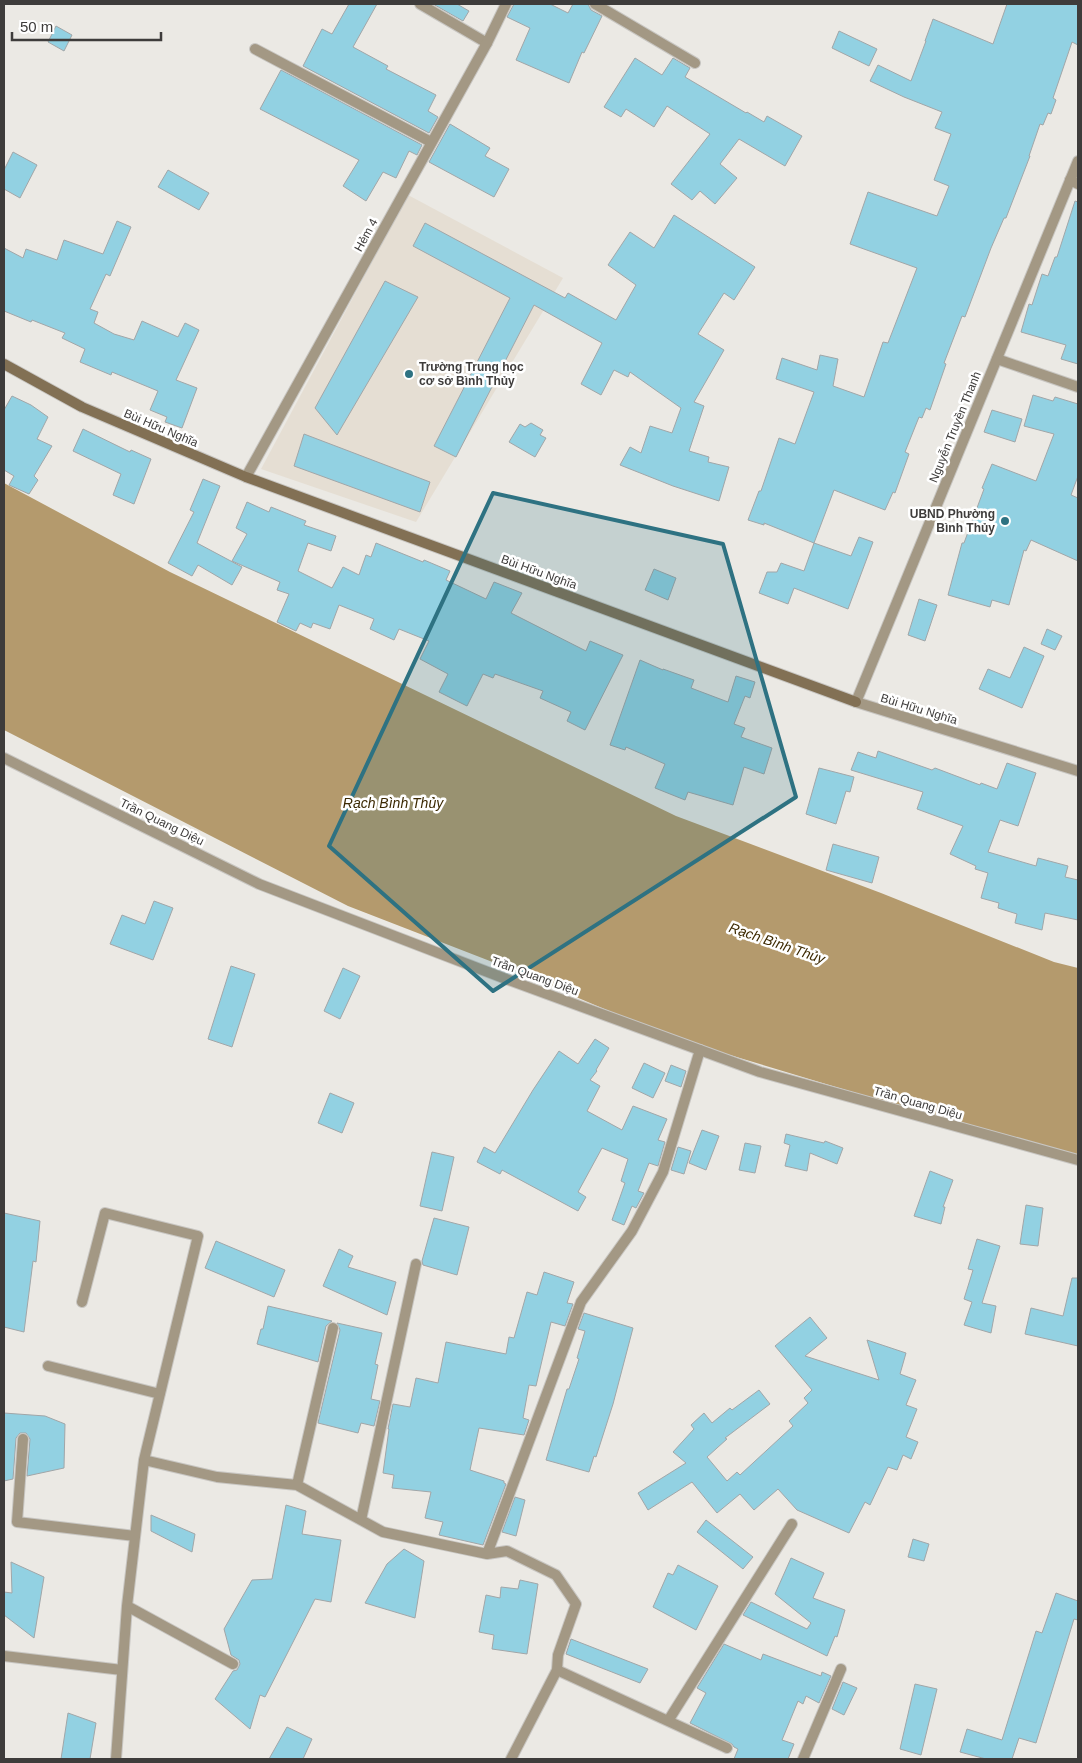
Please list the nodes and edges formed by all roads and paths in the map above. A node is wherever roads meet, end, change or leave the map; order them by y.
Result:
1 (420, 4) edge
2 (506, 4) edge
3 (595, 4) edge
4 (488, 43) junction
5 (254, 49) dead end
6 (694, 63) dead end
7 (432, 142) junction
8 (1078, 161) edge
9 (1074, 182) edge
10 (997, 359) junction
11 (4, 364) edge
12 (1078, 387) edge
13 (246, 478) junction
14 (856, 702) junction
15 (4, 758) edge
16 (1078, 771) edge
17 (700, 1050) junction
18 (1078, 1160) edge
19 (416, 1264) dead end
20 (82, 1302) dead end
21 (333, 1328) dead end
22 (48, 1366) dead end
23 (160, 1394) junction
24 (23, 1439) dead end
25 (144, 1460) junction
26 (297, 1485) junction
27 (361, 1520) junction
28 (792, 1524) dead end
29 (135, 1536) junction
30 (487, 1554) junction
31 (127, 1606) junction
32 (4, 1656) edge
33 (233, 1664) dead end
34 (841, 1669) dead end
35 (122, 1670) junction
36 (557, 1670) junction
37 (668, 1721) junction
38 (727, 1748) dead end
39 (116, 1759) edge
40 (511, 1759) edge
41 (803, 1759) edge

1 - 4 street
2 - 4 street, Hẻm 4
3 - 6 street
4 - 7 street, Hẻm 4
5 - 7 street
7 - 13 street, Hẻm 4
8 - 9 street, Nguyễn Truyền Thanh
9 - 10 street, Nguyễn Truyền Thanh
10 - 12 street
10 - 14 street, Nguyễn Truyền Thanh
11 - 13 main road, Bùi Hữu Nghĩa
13 - 14 main road, Bùi Hữu Nghĩa
14 - 16 street, Bùi Hữu Nghĩa
15 - 17 street, Trần Quang Diệu
17 - 18 street, Trần Quang Diệu
17 - 30 street
19 - 27 street
20 - 23 street
21 - 26 street
22 - 23 street
23 - 25 street
24 - 29 street
25 - 26 street
25 - 29 street
26 - 27 street
27 - 30 street
28 - 37 street
29 - 31 street
30 - 36 street
31 - 33 street
31 - 35 street
32 - 35 street
34 - 41 street
35 - 39 street
36 - 37 street
36 - 40 street
37 - 38 street

